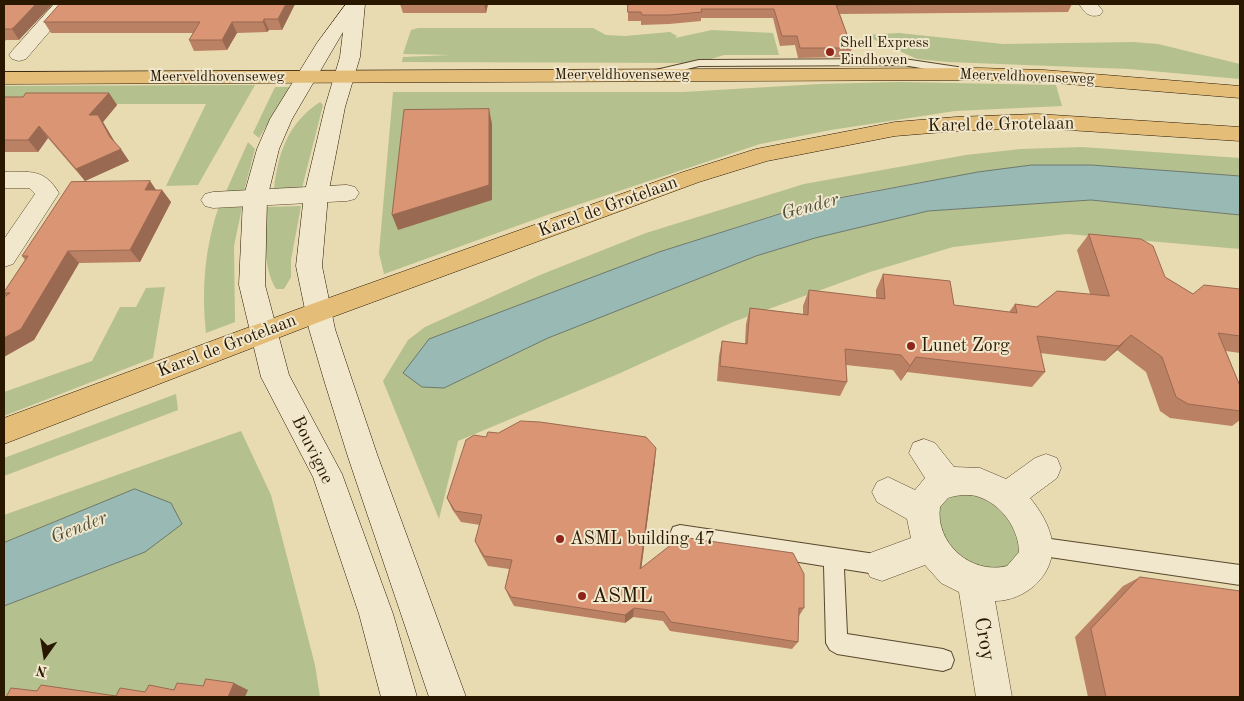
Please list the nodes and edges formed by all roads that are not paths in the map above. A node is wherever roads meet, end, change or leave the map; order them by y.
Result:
1 (64, 4) edge
2 (356, 4) edge
3 (19, 54) dead end
4 (306, 77) junction
5 (344, 77) junction
6 (4, 78) edge
7 (1240, 92) edge
8 (1240, 134) edge
9 (4, 180) edge
10 (347, 193) dead end
11 (316, 195) junction
12 (255, 199) junction
13 (213, 200) dead end
14 (4, 258) edge
15 (318, 312) junction
16 (264, 332) junction
17 (4, 431) edge
18 (924, 453) dead end
19 (1046, 468) dead end
20 (948, 484) junction
21 (888, 492) dead end
22 (1007, 496) junction
23 (922, 511) junction
24 (680, 534) dead end
25 (1036, 546) junction
26 (930, 547) junction
27 (834, 558) junction
28 (882, 565) joint
29 (1240, 575) edge
30 (974, 582) junction
31 (943, 660) dead end
32 (399, 697) edge
33 (448, 697) edge
34 (994, 697) edge

1 - 3 street
2 - 4 street, Bouvigne
2 - 5 street
4 - 5 main road, Meerveldhovenseweg
4 - 6 main road, Meerveldhovenseweg
4 - 12 street, Bouvigne
5 - 7 main road, Meerveldhovenseweg
5 - 11 street
8 - 15 main road, Karel de Grotelaan
9 - 14 street
10 - 11 street
11 - 12 street
11 - 15 street
12 - 13 street
12 - 16 street, Bouvigne
15 - 16 main road, Karel de Grotelaan
15 - 33 street
16 - 17 main road, Karel de Grotelaan
16 - 32 street, Bouvigne
18 - 20 street
19 - 22 street
20 - 22 street
20 - 23 street
21 - 23 street
22 - 25 street
23 - 26 street
24 - 27 lane
25 - 29 lane
25 - 30 street
26 - 28 street
26 - 30 street
27 - 28 lane
27 - 31 lane
30 - 34 street, Croy

